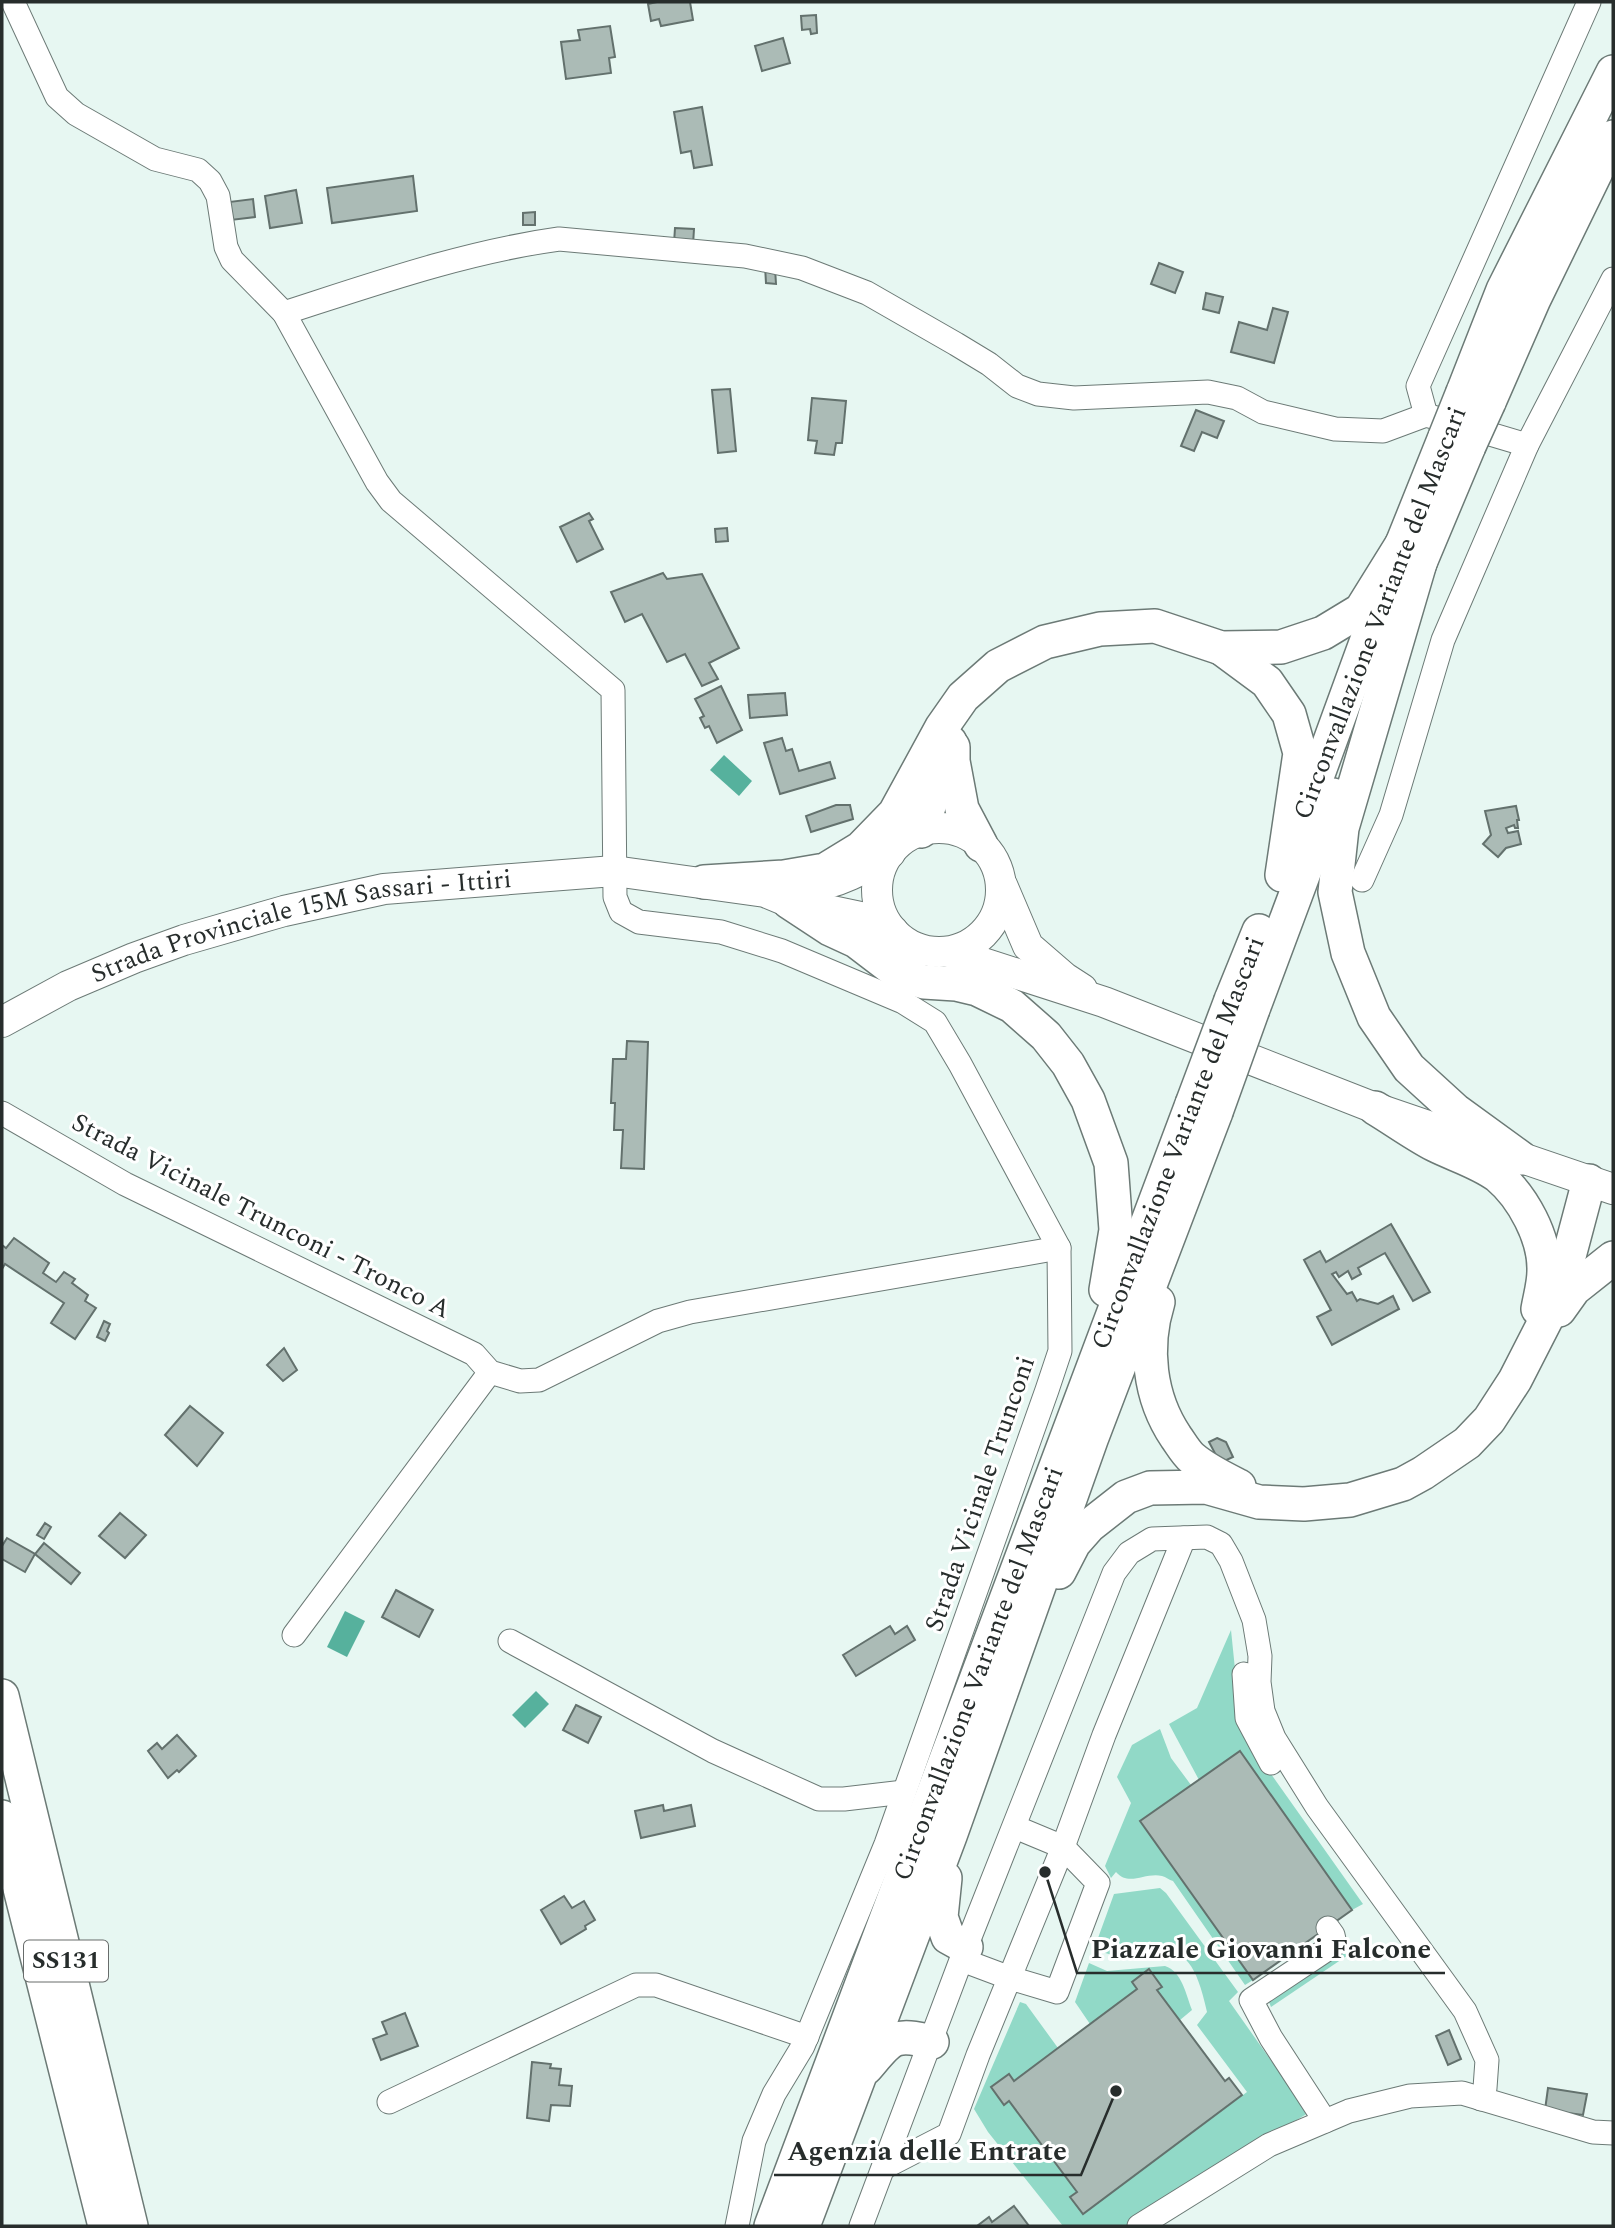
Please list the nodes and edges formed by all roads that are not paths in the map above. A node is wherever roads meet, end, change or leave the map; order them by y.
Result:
1 (13, 2) edge
2 (1589, 2) edge
3 (1613, 72) edge
4 (1613, 137) edge
5 (1613, 279) edge
6 (284, 313) junction
7 (1476, 397) junction
8 (1447, 433) junction
9 (1527, 445) junction
10 (1412, 550) junction
11 (1221, 648) junction
12 (998, 666) junction
13 (953, 735) junction
14 (921, 831) junction
15 (981, 845) junction
16 (890, 853) junction
17 (614, 871) junction
18 (1282, 875) junction
19 (1000, 878) junction
20 (1363, 880) dead end
21 (704, 883) junction
22 (777, 897) junction
23 (893, 931) junction
24 (949, 952) junction
25 (1104, 1002) junction
26 (1242, 1005) junction
27 (2, 1022) edge
28 (1204, 1108) junction
29 (1375, 1108) junction
30 (2, 1113) edge
31 (1521, 1158) junction
32 (1601, 1185) edge
33 (1059, 1248) junction
34 (1613, 1258) edge
35 (1529, 1352) junction
36 (490, 1373) junction
37 (1068, 1435) junction
38 (1284, 1502) junction
39 (1184, 1538) junction
40 (294, 1635) dead end
41 (510, 1641) dead end
42 (2, 1696) edge
43 (983, 1744) junction
44 (904, 1792) junction
45 (2, 1817) edge
46 (1015, 1827) junction
47 (950, 1836) junction
48 (1063, 1847) junction
49 (1328, 1928) dead end
50 (964, 1953) junction
51 (1010, 1978) junction
52 (807, 2037) junction
53 (932, 2042) junction
54 (860, 2076) junction
55 (1476, 2097) junction
56 (389, 2102) dead end
57 (1325, 2121) junction
58 (1613, 2133) edge
59 (885, 2166) junction
60 (105, 2226) edge
61 (131, 2226) edge
62 (737, 2226) edge
63 (771, 2226) edge
64 (803, 2226) edge
65 (861, 2226) edge
66 (1139, 2226) edge

1 - 6 street
2 - 8 street
3 - 7 highway, Circonvallazione Variante del Mascari
4 - 7 highway, Circonvallazione Variante del Mascari
5 - 9 street
6 - 8 street
6 - 17 street
7 - 8 highway, Circonvallazione Variante del Mascari, bridge
8 - 9 street
8 - 10 highway, Circonvallazione Variante del Mascari
9 - 20 street
10 - 11 highway
10 - 18 highway, Circonvallazione Variante del Mascari
10 - 26 highway, Circonvallazione Variante del Mascari
10 - 31 highway
11 - 12 highway
11 - 18 highway
12 - 13 highway
12 - 21 highway
13 - 14 highway
13 - 15 highway
14 - 15 main road
14 - 16 main road
15 - 19 main road
16 - 22 main road
16 - 23 main road
17 - 21 main road, Strada Provinciale 15M Sassari - Ittiri
17 - 27 main road, Strada Provinciale 15M Sassari - Ittiri
17 - 33 street, Strada Vicinale Trunconi
18 - 26 highway, Circonvallazione Variante del Mascari
19 - 24 main road
19 - 25 main road
21 - 22 main road, Strada Provinciale 15M Sassari - Ittiri
22 - 23 main road
22 - 37 highway
23 - 24 main road
24 - 25 main road
25 - 29 main road
26 - 28 highway, Circonvallazione Variante del Mascari, bridge
28 - 37 highway, Circonvallazione Variante del Mascari
28 - 38 highway
28 - 43 highway, Circonvallazione Variante del Mascari
29 - 31 main road
29 - 35 highway
30 - 36 street, Strada Vicinale Trunconi - Tronco A
31 - 32 main road
32 - 35 highway
33 - 36 street
33 - 44 street, Strada Vicinale Trunconi
34 - 35 highway
35 - 38 highway
36 - 40 street
37 - 63 highway, Circonvallazione Variante del Mascari
38 - 43 highway
39 - 46 street
39 - 48 street
39 - 55 street
41 - 44 street
42 - 61 highway, SS131
43 - 47 highway, Circonvallazione Variante del Mascari
44 - 52 street, Strada Vicinale Trunconi
45 - 60 highway, SS131
46 - 48 street
46 - 50 street
47 - 50 highway
47 - 54 highway, Circonvallazione Variante del Mascari
48 - 51 street
48 - 51 street
49 - 57 street
50 - 51 street
50 - 53 street
51 - 59 street
52 - 56 street
52 - 62 street, Strada Vicinale Trunconi
53 - 54 highway
53 - 59 street
54 - 64 highway, Circonvallazione Variante del Mascari
55 - 57 street
55 - 58 street
57 - 66 street
59 - 65 street

